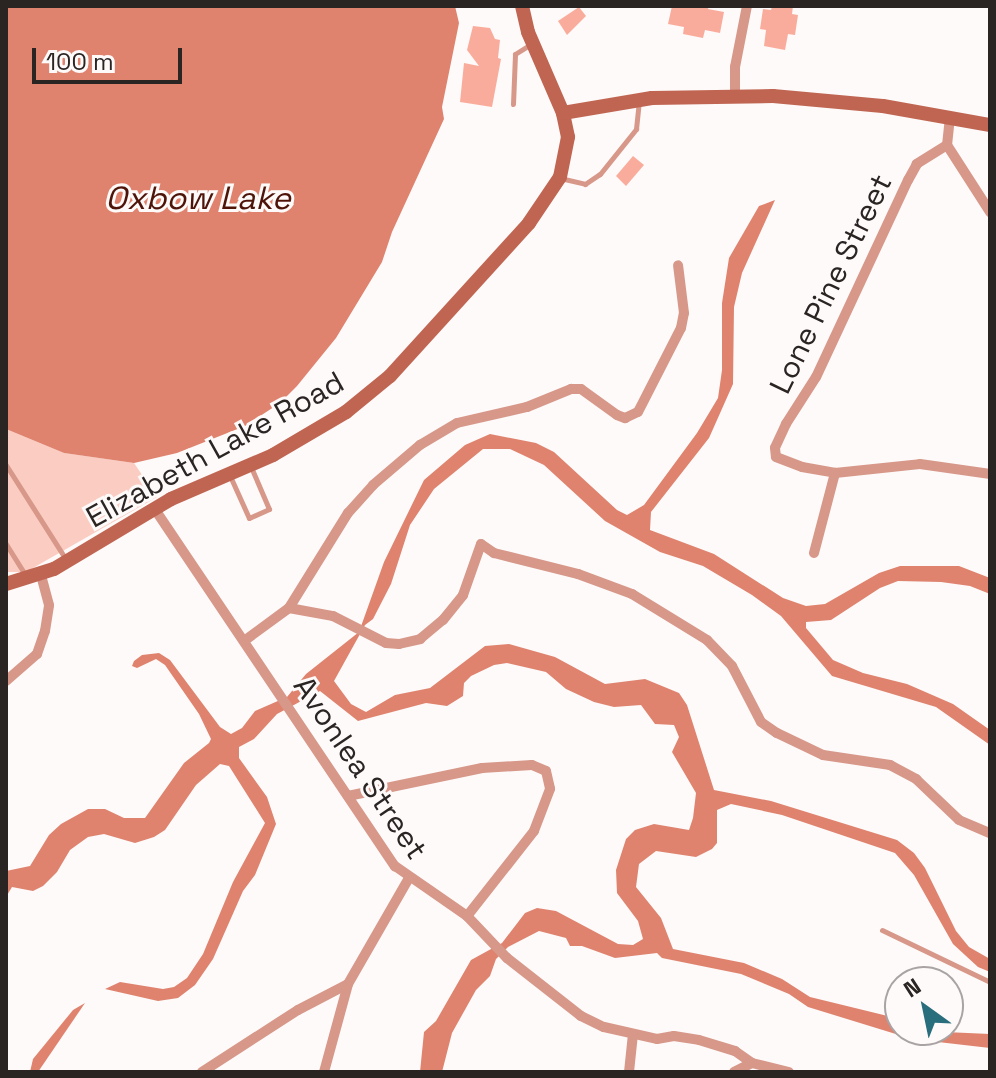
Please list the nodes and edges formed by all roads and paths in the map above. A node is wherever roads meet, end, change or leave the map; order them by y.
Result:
1 (522, 6) edge
2 (747, 6) edge
3 (532, 44) junction
4 (735, 96) junction
5 (638, 99) junction
6 (513, 104) dead end
7 (563, 113) junction
8 (950, 117) junction
9 (990, 125) edge
10 (947, 145) junction
11 (560, 177) junction
12 (990, 212) edge
13 (678, 265) dead end
14 (6, 465) edge
15 (251, 466) junction
16 (835, 473) junction
17 (990, 474) edge
18 (230, 475) junction
19 (154, 508) junction
20 (6, 544) edge
21 (814, 553) dead end
22 (68, 562) junction
23 (35, 577) junction
24 (6, 584) edge
25 (289, 608) junction
26 (244, 641) junction
27 (6, 681) edge
28 (348, 796) junction
29 (990, 833) edge
30 (409, 878) junction
31 (467, 916) junction
32 (882, 930) dead end
33 (990, 982) edge
34 (348, 984) junction
35 (633, 1034) junction
36 (752, 1063) junction
37 (202, 1072) edge
38 (324, 1072) edge
39 (629, 1072) edge
40 (734, 1072) edge
41 (789, 1072) edge

1 - 3 street, Elizabeth Lake Road
2 - 4 street
3 - 6 lane
3 - 7 street, Elizabeth Lake Road
4 - 5 street
4 - 8 street
5 - 7 street
5 - 11 lane
7 - 11 street, Elizabeth Lake Road
8 - 9 street
8 - 10 street
10 - 12 street
10 - 16 street, Lone Pine Street
11 - 15 street, Elizabeth Lake Road
13 - 25 street
14 - 22 lane
15 - 18 street, Elizabeth Lake Road
15 - 18 lane
16 - 17 street
16 - 21 street
18 - 19 street, Elizabeth Lake Road
19 - 22 street, Elizabeth Lake Road
19 - 26 street, Avonlea Street
20 - 23 lane
22 - 23 street, Elizabeth Lake Road
23 - 24 street, Elizabeth Lake Road
23 - 27 street
25 - 26 street
25 - 29 street
26 - 28 street, Avonlea Street
28 - 30 street, Avonlea Street
28 - 31 street
30 - 31 street
30 - 34 street, Avonlea Street
31 - 35 street
32 - 33 lane
34 - 37 street
34 - 38 street, Avonlea Street
35 - 36 street
35 - 39 street
36 - 40 street
36 - 41 street

